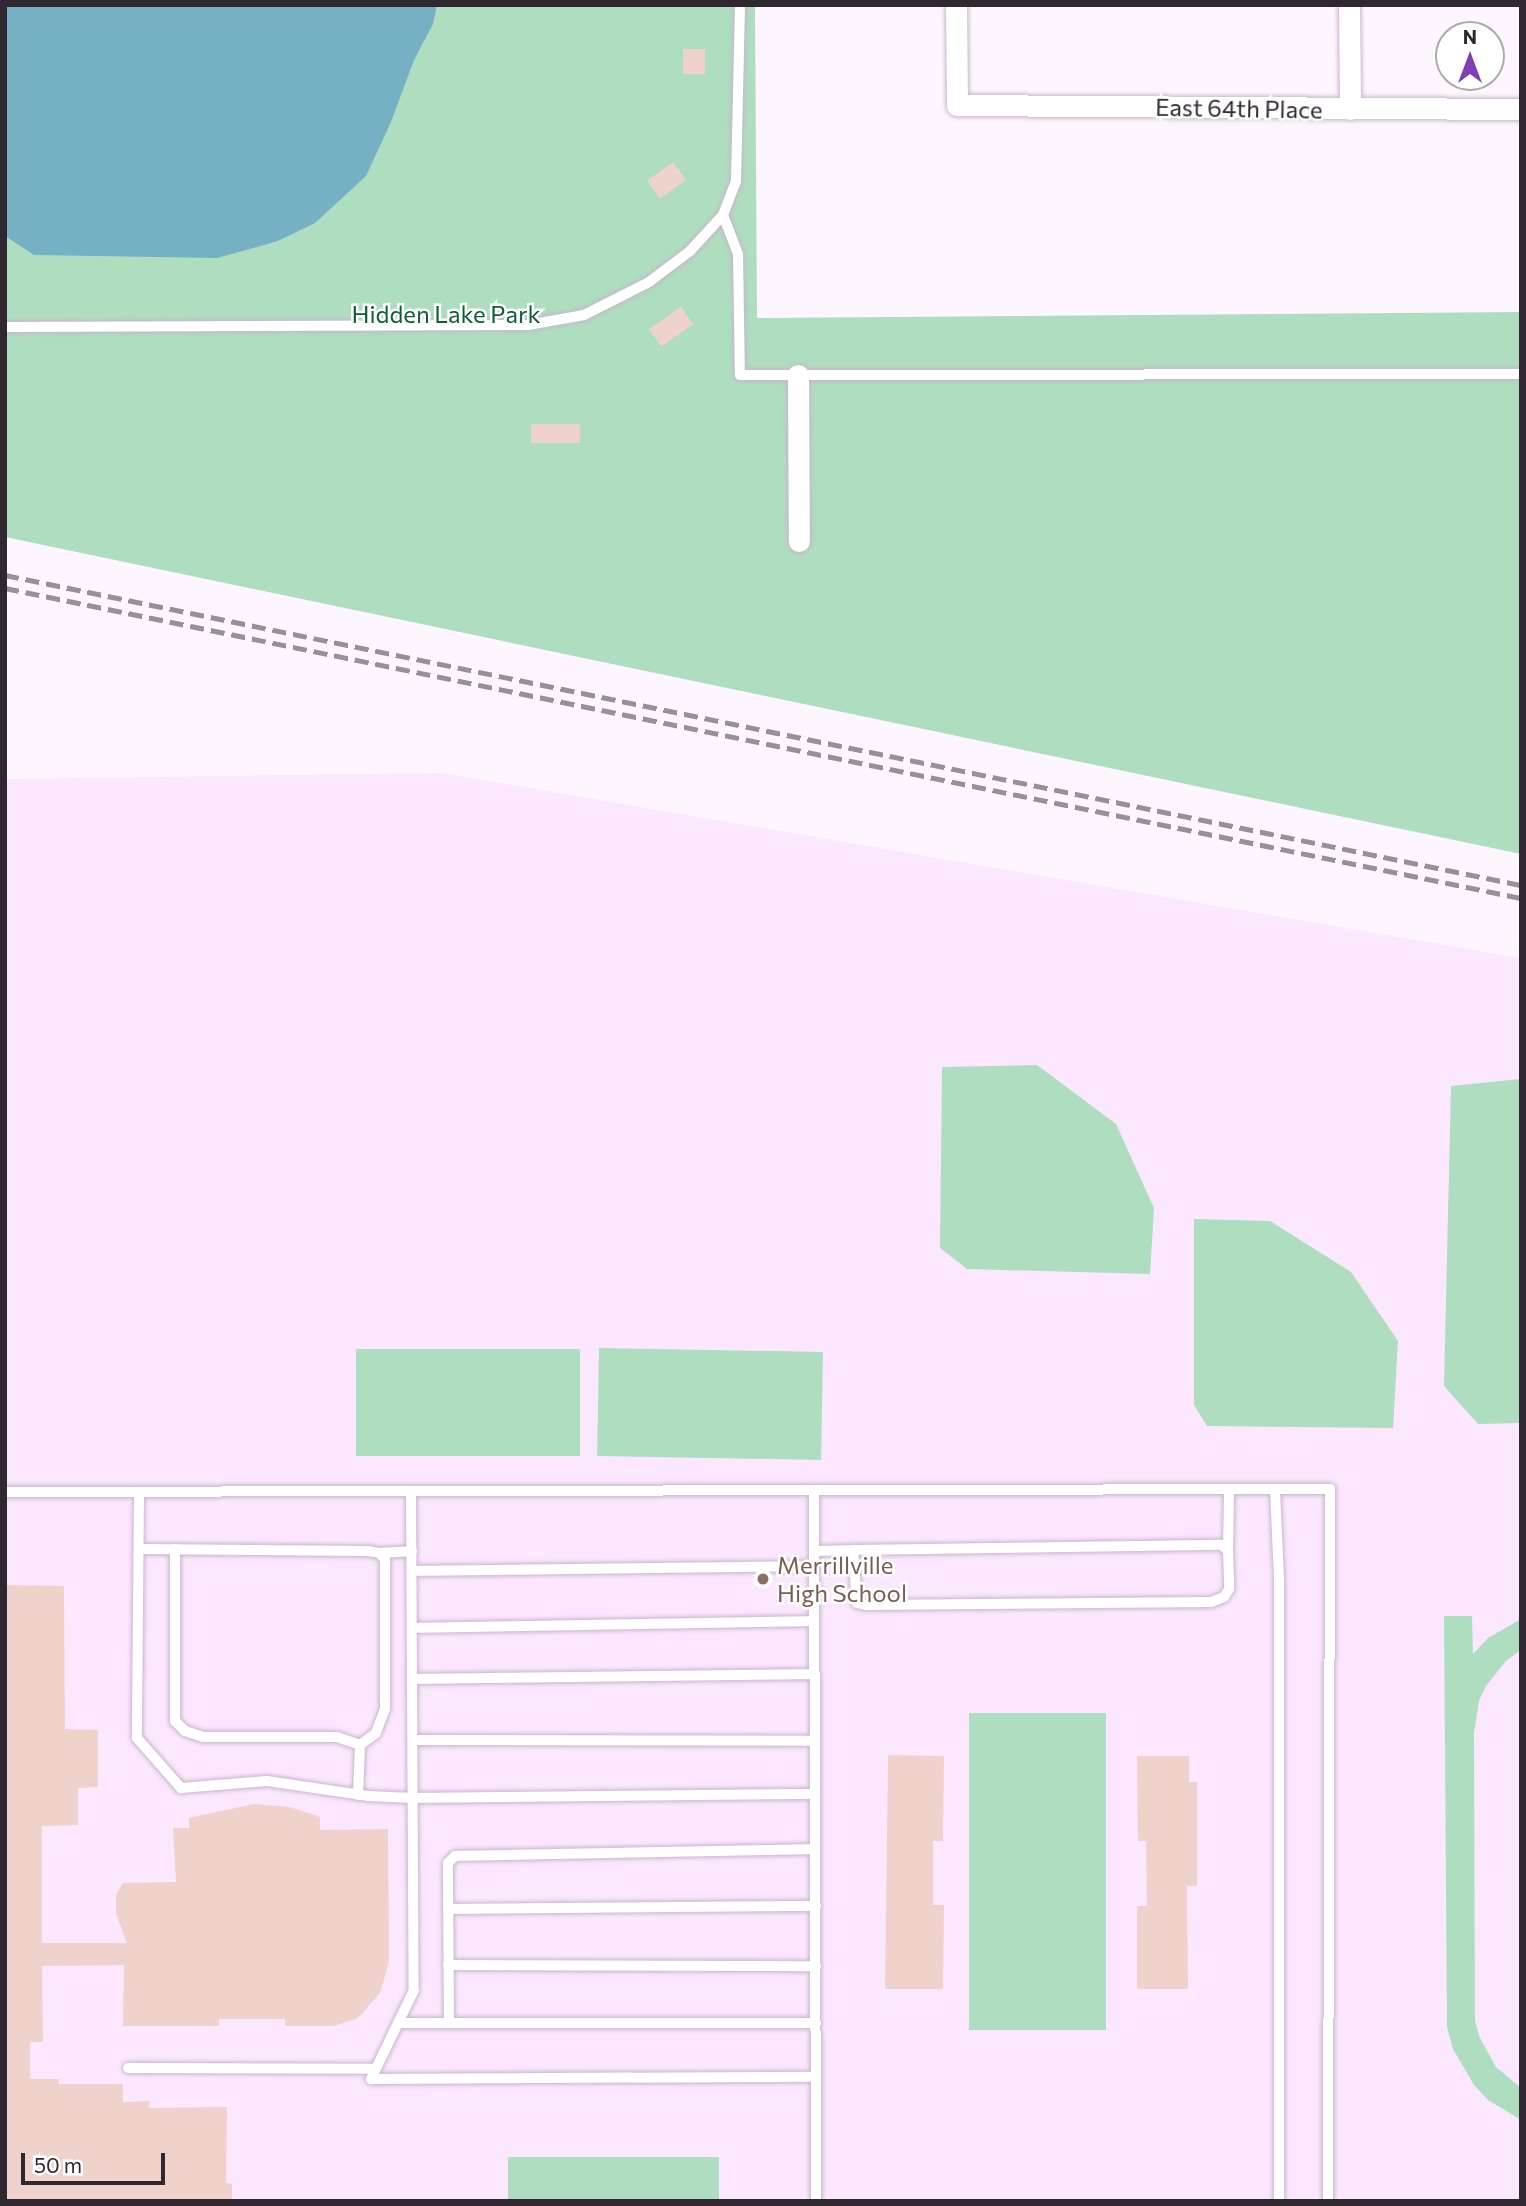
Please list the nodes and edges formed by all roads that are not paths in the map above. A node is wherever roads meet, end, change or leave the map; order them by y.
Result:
1 (740, 5) edge
2 (956, 5) edge
3 (1349, 5) edge
4 (1350, 109) junction
5 (1521, 109) edge
6 (723, 215) junction
7 (5, 327) edge
8 (1521, 374) edge
9 (798, 375) junction
10 (799, 541) dead end
11 (1275, 1490) junction
12 (411, 1491) junction
13 (814, 1491) junction
14 (1228, 1491) junction
15 (5, 1492) edge
16 (139, 1492) junction
17 (139, 1549) junction
18 (175, 1549) junction
19 (853, 1550) junction
20 (412, 1551) junction
21 (814, 1551) junction
22 (1228, 1551) junction
23 (379, 1553) junction
24 (814, 1566) junction
25 (412, 1571) junction
26 (814, 1620) junction
27 (412, 1628) junction
28 (815, 1674) junction
29 (412, 1679) junction
30 (413, 1740) junction
31 (815, 1741) junction
32 (360, 1745) junction
33 (815, 1794) junction
34 (358, 1795) junction
35 (413, 1798) junction
36 (815, 1849) junction
37 (816, 1906) junction
38 (448, 1909) junction
39 (449, 1965) junction
40 (816, 1966) junction
41 (398, 2023) junction
42 (449, 2023) junction
43 (816, 2023) junction
44 (128, 2068) dead end
45 (375, 2069) junction
46 (816, 2077) junction
47 (816, 2201) edge
48 (1279, 2201) edge
49 (1328, 2201) edge

1 - 6 lane
2 - 4 street, East 64th Place
3 - 4 street
4 - 5 street, East 64th Place
6 - 7 lane
6 - 9 lane
8 - 9 lane
9 - 10 street
11 - 14 lane
11 - 48 lane
11 - 49 lane
12 - 13 lane
12 - 16 lane
12 - 20 lane
13 - 14 lane
13 - 21 lane
14 - 22 lane
15 - 16 lane
16 - 17 lane
17 - 18 lane
17 - 34 lane
18 - 23 lane
18 - 32 lane
19 - 21 lane
19 - 22 lane
19 - 22 lane
20 - 23 lane
20 - 25 lane
21 - 24 lane
23 - 32 lane
24 - 25 lane
24 - 26 lane
25 - 27 lane
26 - 27 lane
26 - 28 lane
27 - 29 lane
28 - 29 lane
28 - 31 lane
29 - 30 lane
30 - 31 lane
30 - 35 lane
31 - 33 lane
32 - 34 lane
33 - 35 lane
33 - 36 lane
34 - 35 lane
35 - 41 lane
36 - 37 lane
36 - 38 lane
37 - 38 lane
37 - 40 lane
38 - 39 lane
39 - 40 lane
39 - 42 lane
40 - 43 lane
41 - 42 lane
41 - 45 lane
42 - 43 lane
43 - 46 lane
44 - 45 lane
45 - 46 lane
46 - 47 lane

